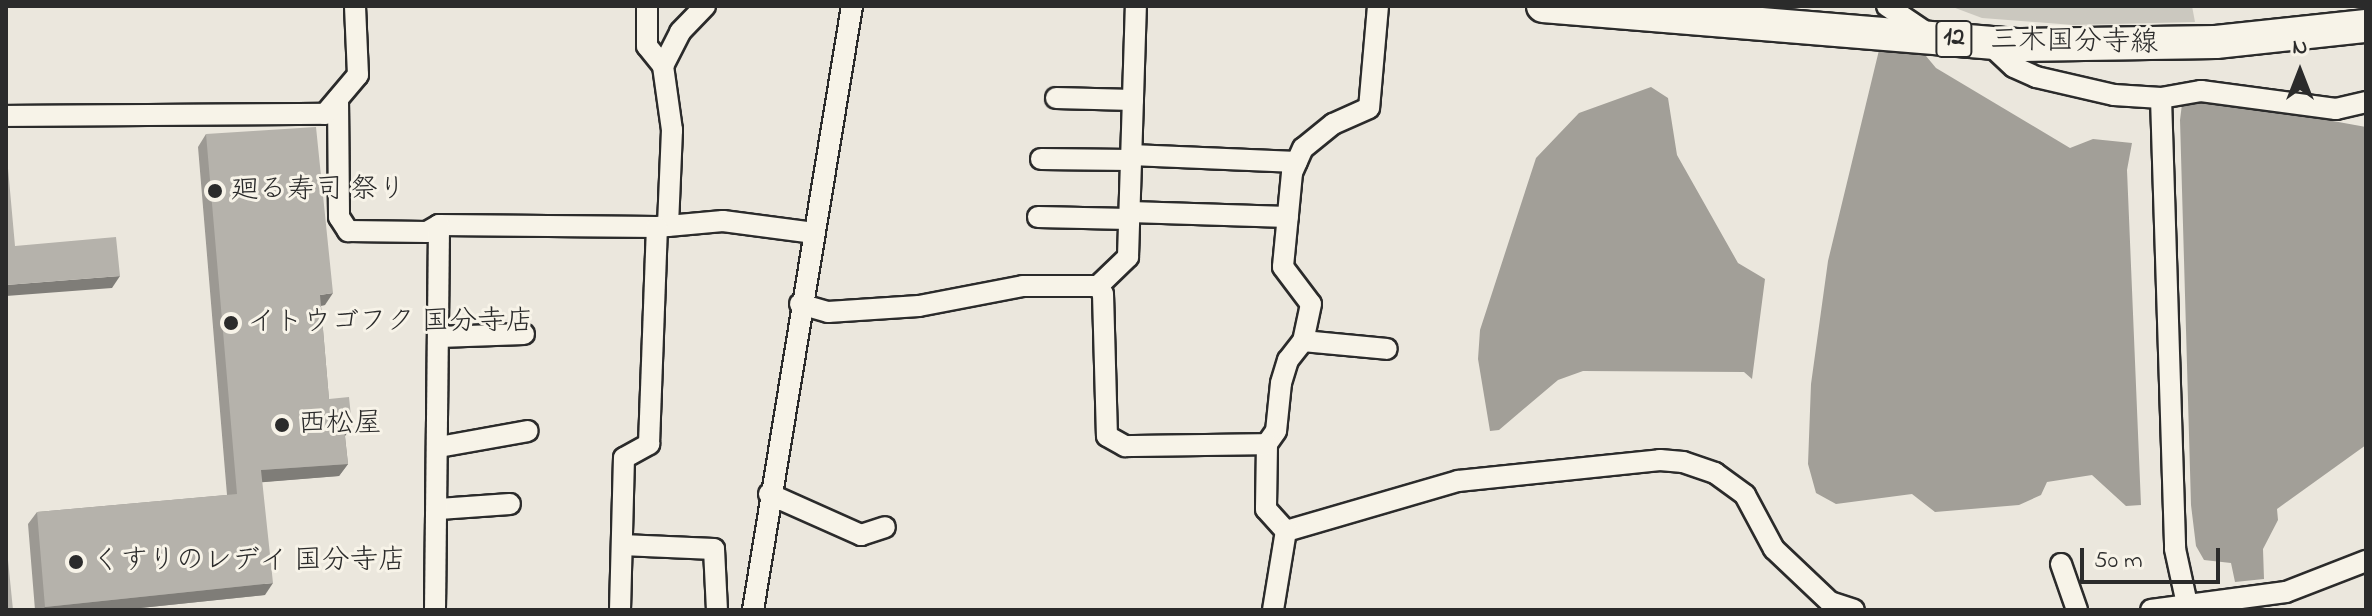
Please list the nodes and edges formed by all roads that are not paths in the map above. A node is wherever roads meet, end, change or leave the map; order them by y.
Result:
1 (355, 6) edge
2 (647, 6) edge
3 (705, 6) edge
4 (852, 6) edge
5 (1136, 6) edge
6 (1378, 6) edge
7 (1543, 6) edge
8 (1887, 6) edge
9 (2366, 26) edge
10 (1933, 37) junction
11 (1988, 43) junction
12 (663, 66) junction
13 (1056, 98) dead end
14 (2161, 98) junction
15 (338, 99) junction
16 (1133, 100) junction
17 (2366, 102) edge
18 (6, 116) edge
19 (1131, 158) junction
20 (1041, 159) dead end
21 (1297, 162) junction
22 (1130, 216) junction
23 (1038, 217) dead end
24 (1288, 217) junction
25 (439, 225) junction
26 (662, 227) junction
27 (814, 233) junction
28 (1098, 286) junction
29 (800, 304) junction
30 (524, 334) dead end
31 (439, 337) junction
32 (1303, 341) junction
33 (1387, 349) dead end
34 (528, 431) dead end
35 (1267, 444) junction
36 (439, 447) junction
37 (769, 494) junction
38 (510, 504) dead end
39 (439, 509) junction
40 (885, 527) dead end
41 (1286, 531) junction
42 (622, 545) junction
43 (2366, 561) edge
44 (2061, 564) dead end
45 (2187, 604) junction
46 (1831, 606) edge
47 (435, 610) edge
48 (620, 610) edge
49 (717, 610) edge
50 (753, 610) edge
51 (1273, 610) edge
52 (1854, 610) edge
53 (2077, 610) edge
54 (2151, 610) edge

1 - 15 street
2 - 12 street
3 - 12 street
4 - 27 street
5 - 16 street
6 - 21 street
7 - 10 main road, 三木国分寺線 / 12
8 - 10 street
9 - 11 main road, 三木国分寺線 / 12
10 - 11 main road, 三木国分寺線 / 12
11 - 14 street
12 - 26 street
13 - 16 street
14 - 17 street
14 - 45 street
15 - 18 street
15 - 25 street
16 - 19 street
19 - 20 street
19 - 21 street
19 - 22 street
21 - 24 street
22 - 23 street
22 - 24 street
22 - 28 street
24 - 32 street
25 - 26 street
25 - 31 street
26 - 27 street
26 - 42 street
27 - 29 street
28 - 29 street
28 - 35 street
29 - 37 street
30 - 31 street
31 - 36 street
32 - 33 street
32 - 35 street
34 - 36 street
35 - 41 street
36 - 39 street
37 - 40 street
37 - 50 street
38 - 39 street
39 - 47 street
41 - 46 street
41 - 51 street
42 - 48 street
42 - 49 street
43 - 45 street
44 - 53 street
45 - 54 street
46 - 52 street

